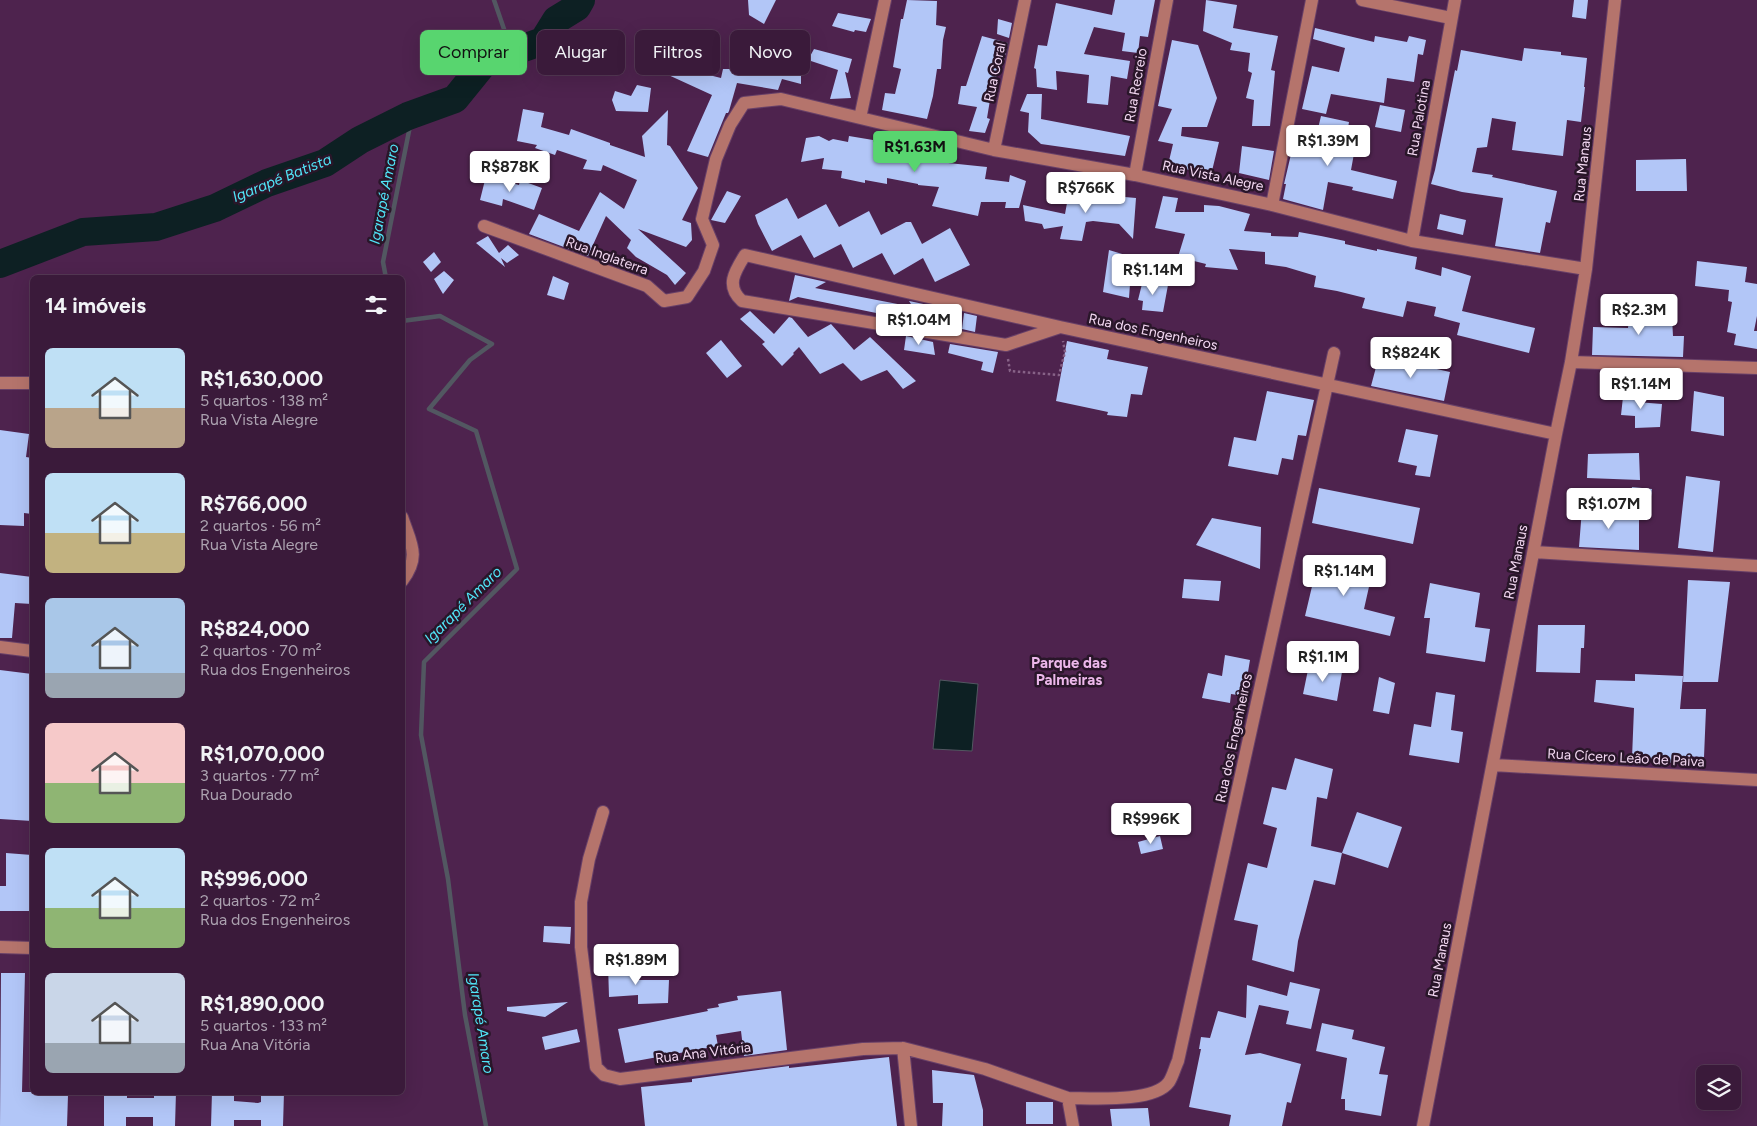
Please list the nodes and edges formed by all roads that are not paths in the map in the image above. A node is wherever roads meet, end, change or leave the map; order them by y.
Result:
1 (885, 0) edge
2 (1025, 0) edge
3 (1167, 0) edge
4 (1312, 0) edge
5 (1362, 0) edge
6 (1455, 0) edge
7 (1615, 0) edge
8 (1451, 18) junction
9 (744, 103) joint
10 (860, 118) junction
11 (994, 150) junction
12 (1135, 175) junction
13 (1272, 204) junction
14 (484, 226) dead end
15 (1412, 241) junction
16 (1586, 269) junction
17 (1060, 327) junction
18 (1334, 353) dead end
19 (1571, 362) junction
20 (1757, 368) edge
21 (0, 383) edge
22 (30, 385) edge
23 (1327, 386) junction
24 (1556, 434) junction
25 (405, 526) edge
26 (1534, 552) junction
27 (1757, 566) edge
28 (405, 577) edge
29 (0, 647) edge
30 (30, 651) edge
31 (1493, 765) junction
32 (1757, 780) edge
33 (603, 812) dead end
34 (0, 946) edge
35 (30, 948) edge
36 (903, 1048) junction
37 (1068, 1098) junction
38 (911, 1126) edge
39 (1073, 1126) edge
40 (1424, 1126) edge

1 - 10 street
2 - 11 street, Rua Coral
3 - 12 street, Rua Recreio
4 - 13 street
5 - 8 street
6 - 8 street, Rua Palotina
7 - 16 street, Rua Manaus
8 - 15 street, Rua Palotina
9 - 10 street, Rua Vista Alegre
9 - 14 street, Rua Inglaterra
10 - 11 street, Rua Vista Alegre
11 - 12 street, Rua Vista Alegre
12 - 13 street, Rua Vista Alegre
13 - 15 street, Rua Vista Alegre
15 - 16 street, Rua Vista Alegre
16 - 19 street, Rua Manaus
17 - 17 street, Rua dos Engenheiros
17 - 23 street, Rua dos Engenheiros
18 - 23 street, Rua dos Engenheiros
19 - 20 street
19 - 24 street, Rua Manaus
21 - 22 street
23 - 24 street, Rua dos Engenheiros
23 - 37 street, Rua dos Engenheiros
24 - 26 street, Rua Manaus
25 - 28 street
26 - 27 street
26 - 31 street, Rua Manaus
29 - 30 street
31 - 32 street, Rua Cícero Leão de Paiva
31 - 40 street, Rua Manaus
33 - 36 street, Rua Ana Vitória
34 - 35 street
36 - 37 street, Rua Ana Vitória
36 - 38 street
37 - 39 street

